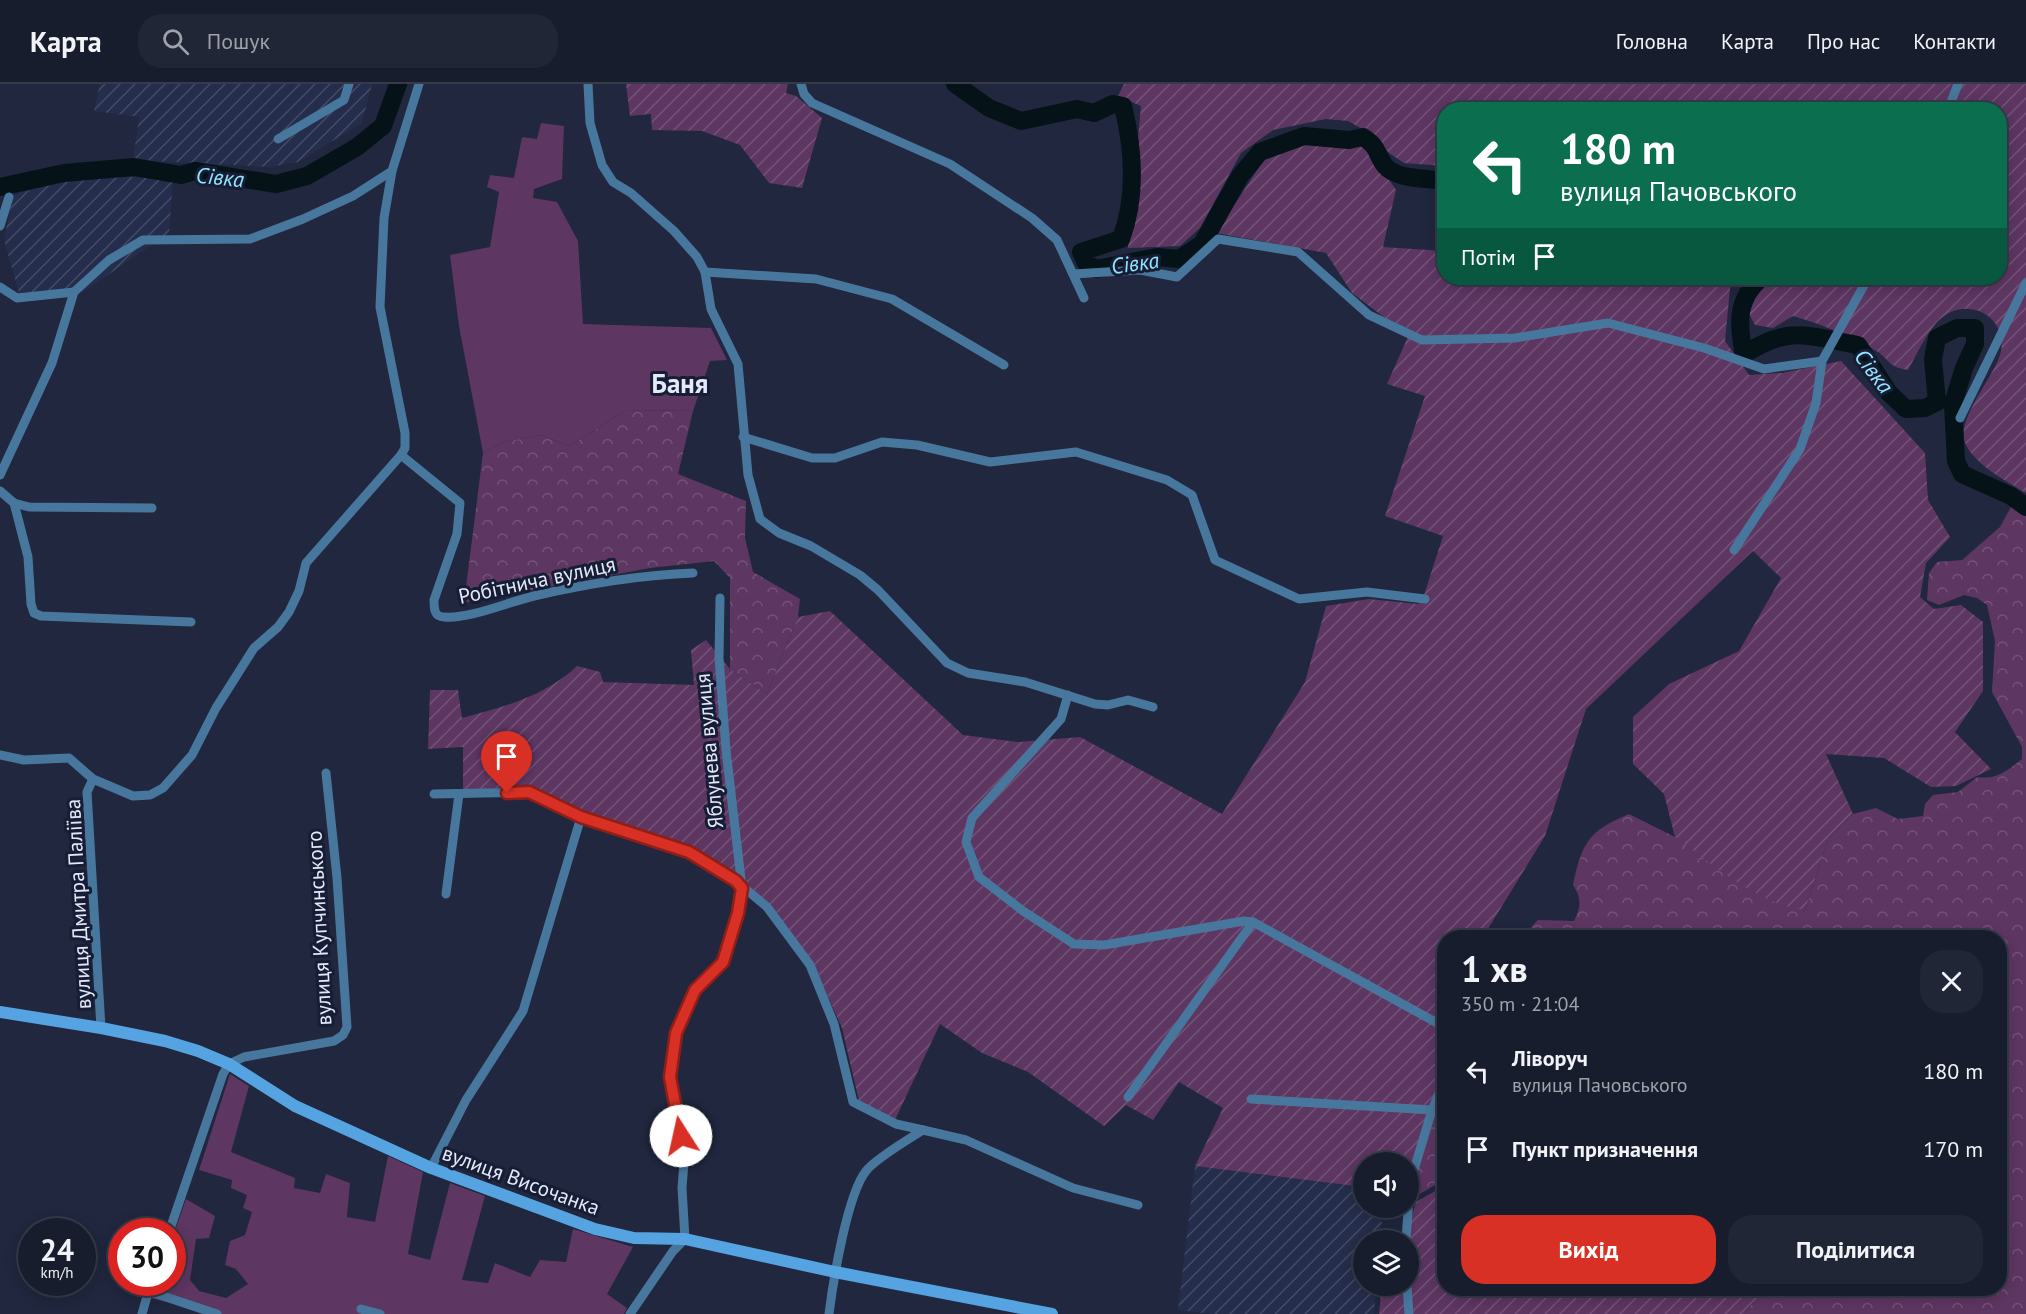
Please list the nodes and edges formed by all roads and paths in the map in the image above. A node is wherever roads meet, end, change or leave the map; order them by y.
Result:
1 (349, 84) edge
2 (419, 84) edge
3 (588, 84) edge
4 (801, 84) edge
5 (1958, 84) edge
6 (1951, 102) edge
7 (278, 139) dead end
8 (392, 171) junction
9 (9, 197) dead end
10 (0, 226) edge
11 (705, 272) junction
12 (1073, 274) junction
13 (2026, 283) edge
14 (1864, 285) edge
15 (0, 287) edge
16 (74, 292) junction
17 (1084, 298) dead end
18 (1822, 361) junction
19 (1004, 365) dead end
20 (1960, 418) dead end
21 (743, 437) junction
22 (401, 455) junction
23 (0, 475) edge
24 (0, 491) edge
25 (14, 503) junction
26 (152, 508) dead end
27 (1734, 550) dead end
28 (693, 573) dead end
29 (720, 598) dead end
30 (1425, 599) dead end
31 (191, 622) dead end
32 (1068, 694) junction
33 (1153, 707) dead end
34 (0, 755) edge
35 (326, 773) dead end
36 (93, 779) junction
37 (434, 794) dead end
38 (459, 794) junction
39 (581, 817) junction
40 (742, 888) junction
41 (446, 894) dead end
42 (1253, 922) junction
43 (0, 1012) edge
44 (1437, 1023) edge
45 (102, 1028) junction
46 (229, 1064) junction
47 (1128, 1097) dead end
48 (1437, 1098) edge
49 (1251, 1099) dead end
50 (1432, 1110) junction
51 (922, 1130) junction
52 (430, 1168) junction
53 (1138, 1205) dead end
54 (174, 1218) edge
55 (1407, 1230) edge
56 (685, 1239) junction
57 (835, 1272) junction
58 (147, 1296) edge
59 (172, 1296) edge
60 (1408, 1296) edge
61 (362, 1309) dead end
62 (142, 1314) edge
63 (217, 1314) edge
64 (380, 1314) edge
65 (630, 1314) edge
66 (829, 1314) edge
67 (1052, 1314) edge
68 (1409, 1314) edge

1 - 7 street
2 - 8 street
3 - 11 street
4 - 12 street
5 - 6 street
8 - 16 street
8 - 22 street
9 - 10 street
11 - 19 street
11 - 21 street
12 - 17 street
12 - 18 street
13 - 20 street
14 - 18 street
15 - 16 street
16 - 23 street
18 - 27 street
21 - 30 street
21 - 32 street
22 - 28 street, Робітнича вулиця
22 - 36 street
24 - 25 street
25 - 26 street
25 - 31 street
29 - 40 street, Яблунева вулиця
32 - 33 street
32 - 42 street
34 - 36 street
35 - 46 street, вулиця Купчинського
36 - 45 street, вулиця Дмитра Паліїва
37 - 38 street
38 - 39 street
38 - 41 street
39 - 40 street
39 - 52 street
40 - 51 street
40 - 56 street, Яблунева вулиця
42 - 44 street
42 - 47 street
43 - 45 street, вулиця Височанка
45 - 46 street, вулиця Височанка
46 - 52 street, вулиця Височанка
46 - 54 street
48 - 50 street
49 - 50 street
50 - 55 street
51 - 53 street
51 - 57 street
52 - 56 street, вулиця Височанка
56 - 57 street, вулиця Височанка
56 - 65 street
57 - 66 street
57 - 67 street, вулиця Височанка
58 - 62 street
59 - 63 street
60 - 68 street
61 - 64 street

